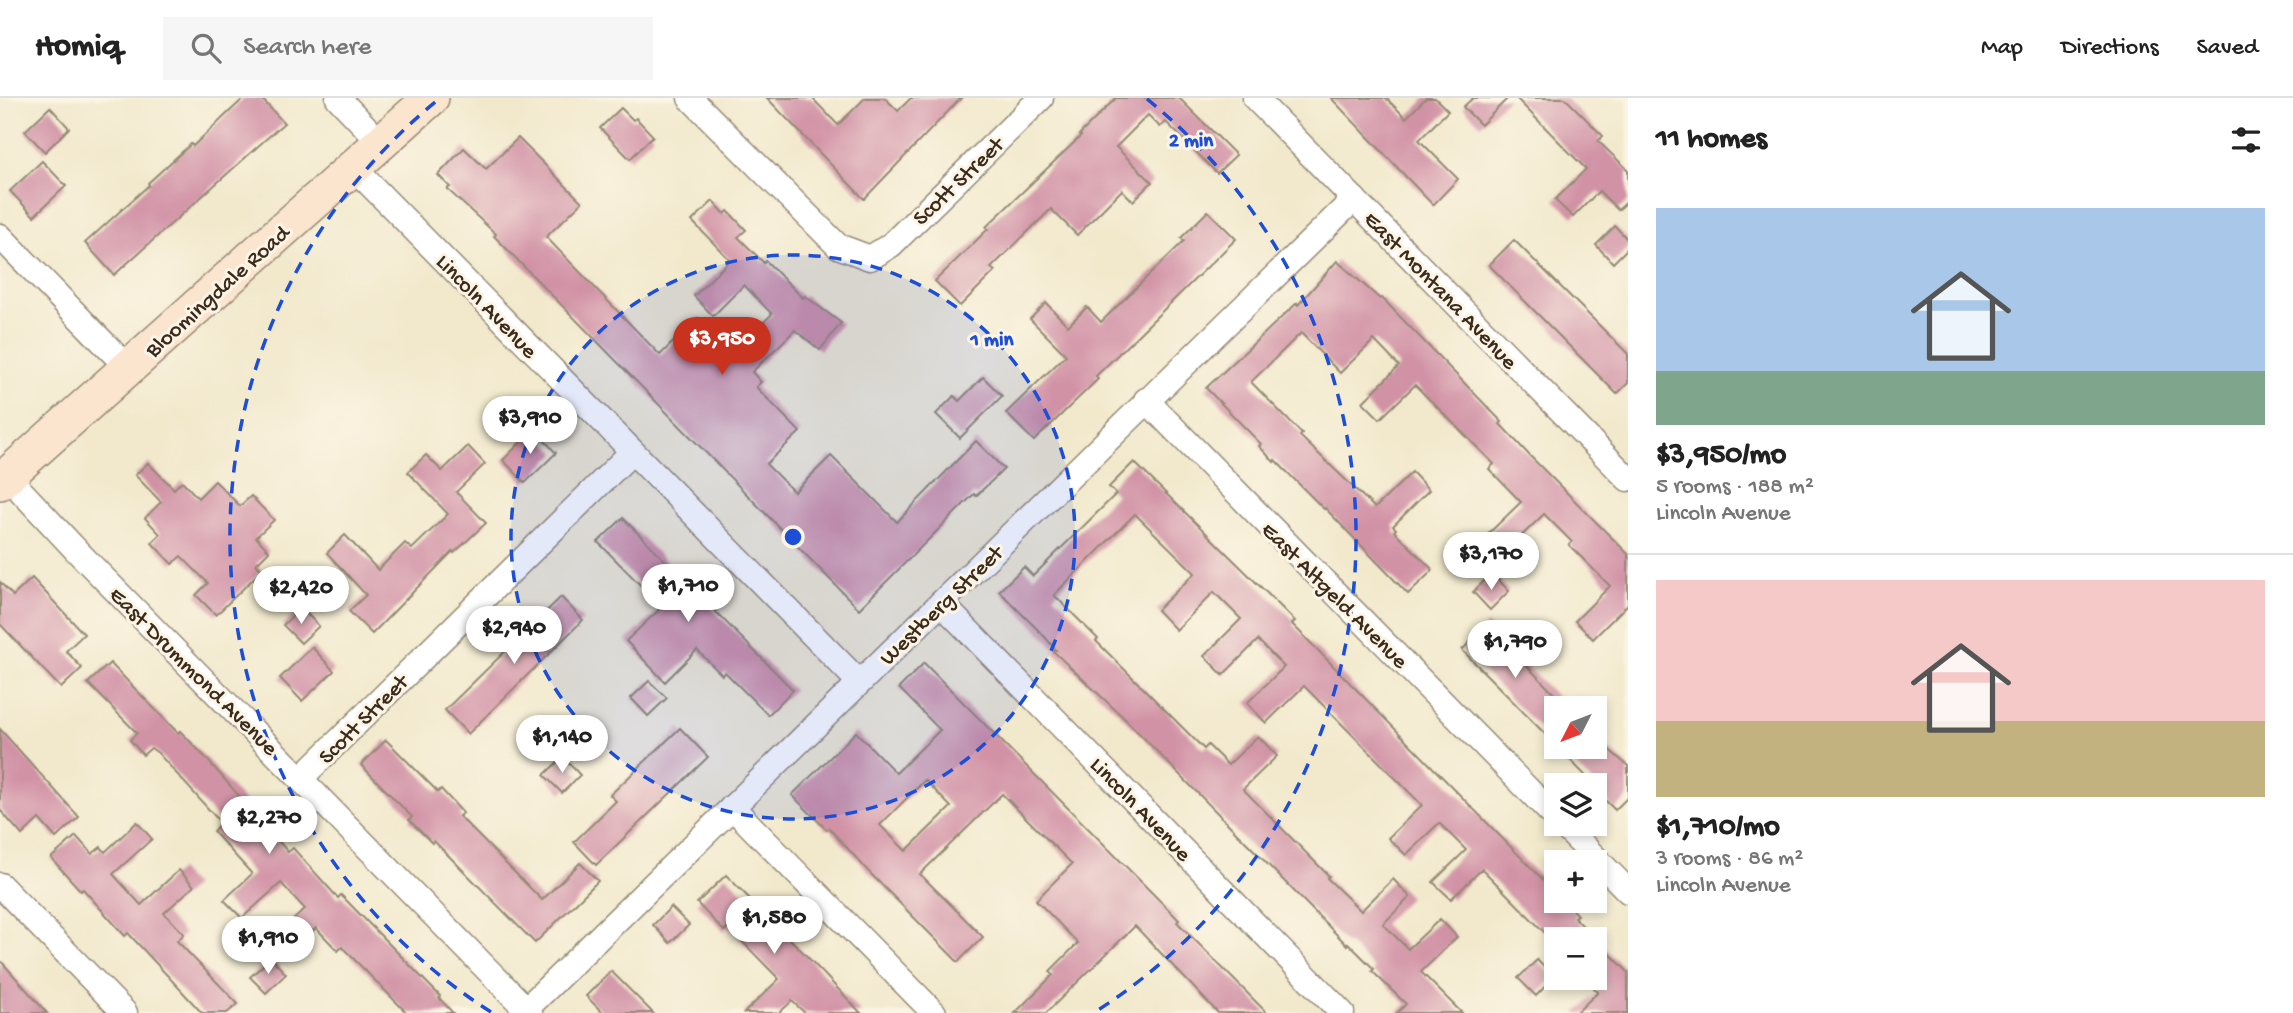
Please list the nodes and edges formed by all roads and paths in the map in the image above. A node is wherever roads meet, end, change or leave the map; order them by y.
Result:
1 (338, 98) edge
2 (431, 98) edge
3 (690, 98) edge
4 (1041, 98) edge
5 (1255, 98) edge
6 (382, 143) junction
7 (354, 167) junction
8 (1354, 199) junction
9 (0, 236) edge
10 (128, 368) junction
11 (1146, 401) junction
12 (632, 452) junction
13 (3, 479) edge
14 (1628, 479) edge
15 (941, 603) junction
16 (859, 681) junction
17 (302, 778) junction
18 (1544, 806) edge
19 (732, 807) junction
20 (1574, 836) edge
21 (0, 885) edge
22 (1628, 891) edge
23 (528, 1011) edge
24 (125, 1013) edge
25 (934, 1013) edge
26 (1342, 1013) edge

1 - 6 street
2 - 6 main road, Bloomingdale Road
3 - 4 street, Scott Street
5 - 8 street, East Montana Avenue
6 - 7 main road, Bloomingdale Road
7 - 10 main road, Bloomingdale Road
7 - 12 street, Lincoln Avenue
8 - 11 street, Westberg Street
8 - 14 street, East Montana Avenue
9 - 10 street
10 - 13 main road, Bloomingdale Road
11 - 15 street, Westberg Street
11 - 18 street, East Altgeld Avenue
12 - 16 street, Lincoln Avenue
12 - 17 street, Scott Street
13 - 17 street, East Drummond Avenue
15 - 16 street, Westberg Street
15 - 26 street, Lincoln Avenue
16 - 19 street, Westberg Street
17 - 23 street, East Drummond Avenue
19 - 23 street, Westberg Street
19 - 25 street
20 - 22 street
21 - 24 street

